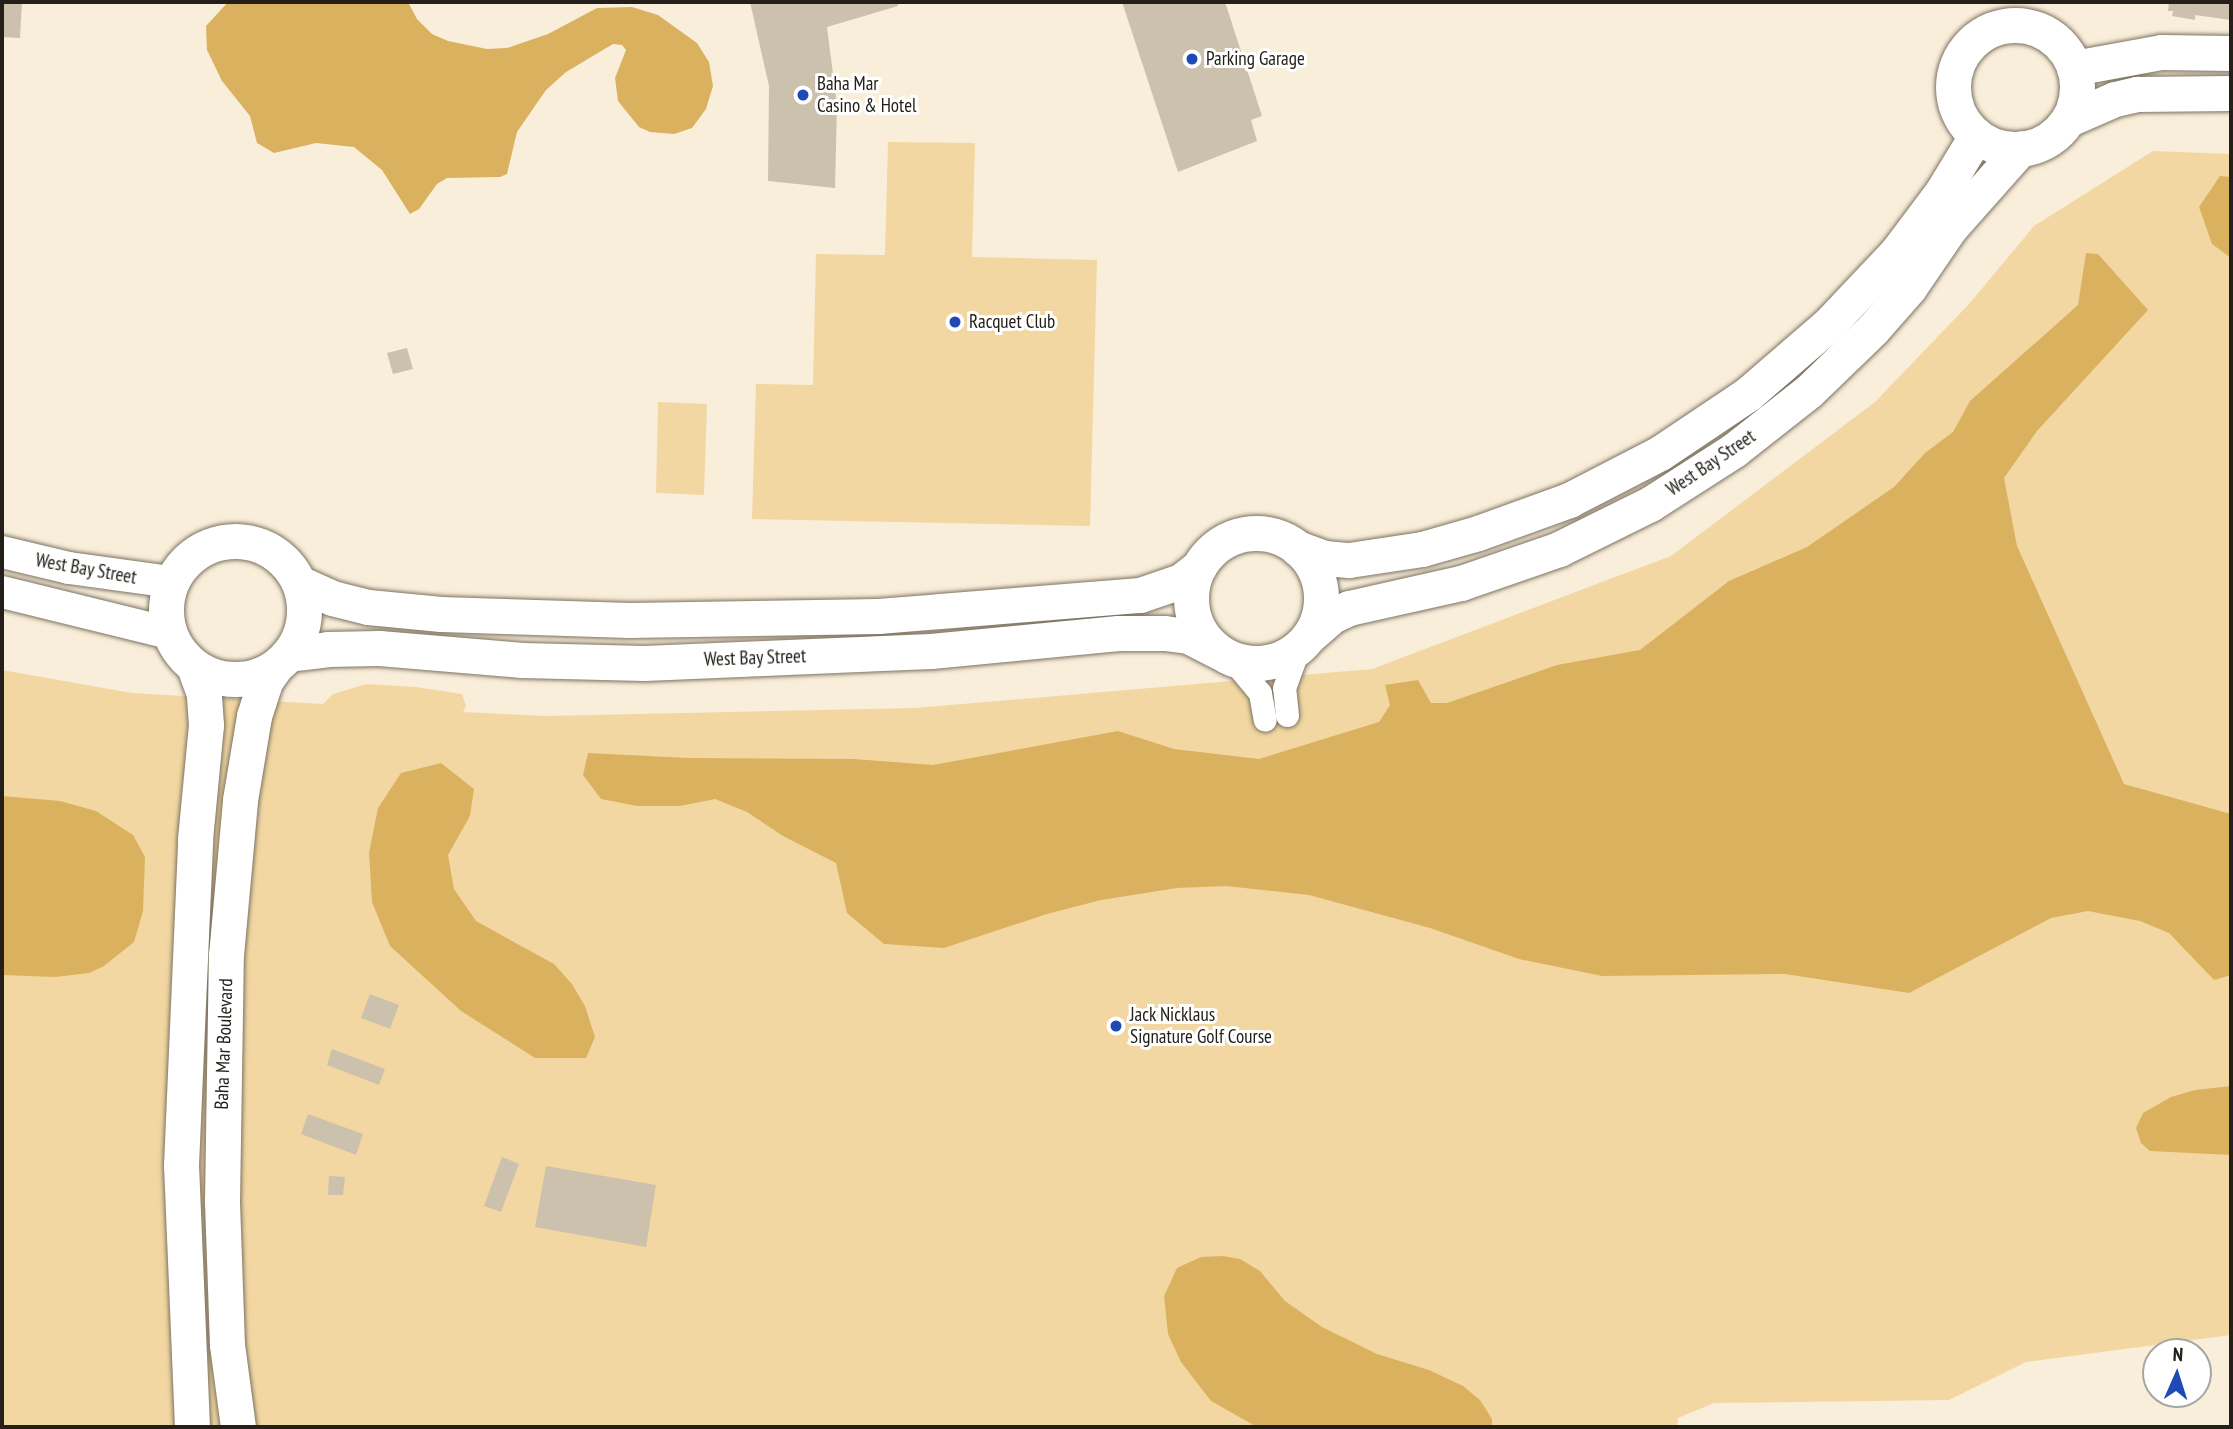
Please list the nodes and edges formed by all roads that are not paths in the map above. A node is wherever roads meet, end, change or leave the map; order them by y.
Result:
1 (2231, 53) edge
2 (2074, 68) junction
3 (2231, 93) edge
4 (2069, 119) junction
5 (1976, 136) junction
6 (2020, 149) junction
7 (1297, 548) junction
8 (2, 552) edge
9 (1199, 567) junction
10 (171, 582) junction
11 (299, 583) junction
12 (2, 592) edge
13 (169, 633) junction
14 (1304, 641) junction
15 (1224, 654) junction
16 (282, 660) junction
17 (194, 666) junction
18 (192, 1427) edge
19 (238, 1427) edge

1 - 2 main road
2 - 4 main road
2 - 5 main road
3 - 4 main road
4 - 6 main road
5 - 6 main road
5 - 7 main road, West Bay Street
6 - 14 main road, West Bay Street
7 - 9 main road
7 - 14 main road
8 - 10 main road, West Bay Street
9 - 11 main road, West Bay Street
9 - 15 main road
10 - 11 main road
10 - 13 main road
11 - 16 main road
12 - 13 main road, West Bay Street
13 - 17 main road
14 - 15 main road
14 - 15 street
15 - 16 main road, West Bay Street
16 - 17 main road
16 - 19 main road, Baha Mar Boulevard
17 - 18 main road, Baha Mar Boulevard

